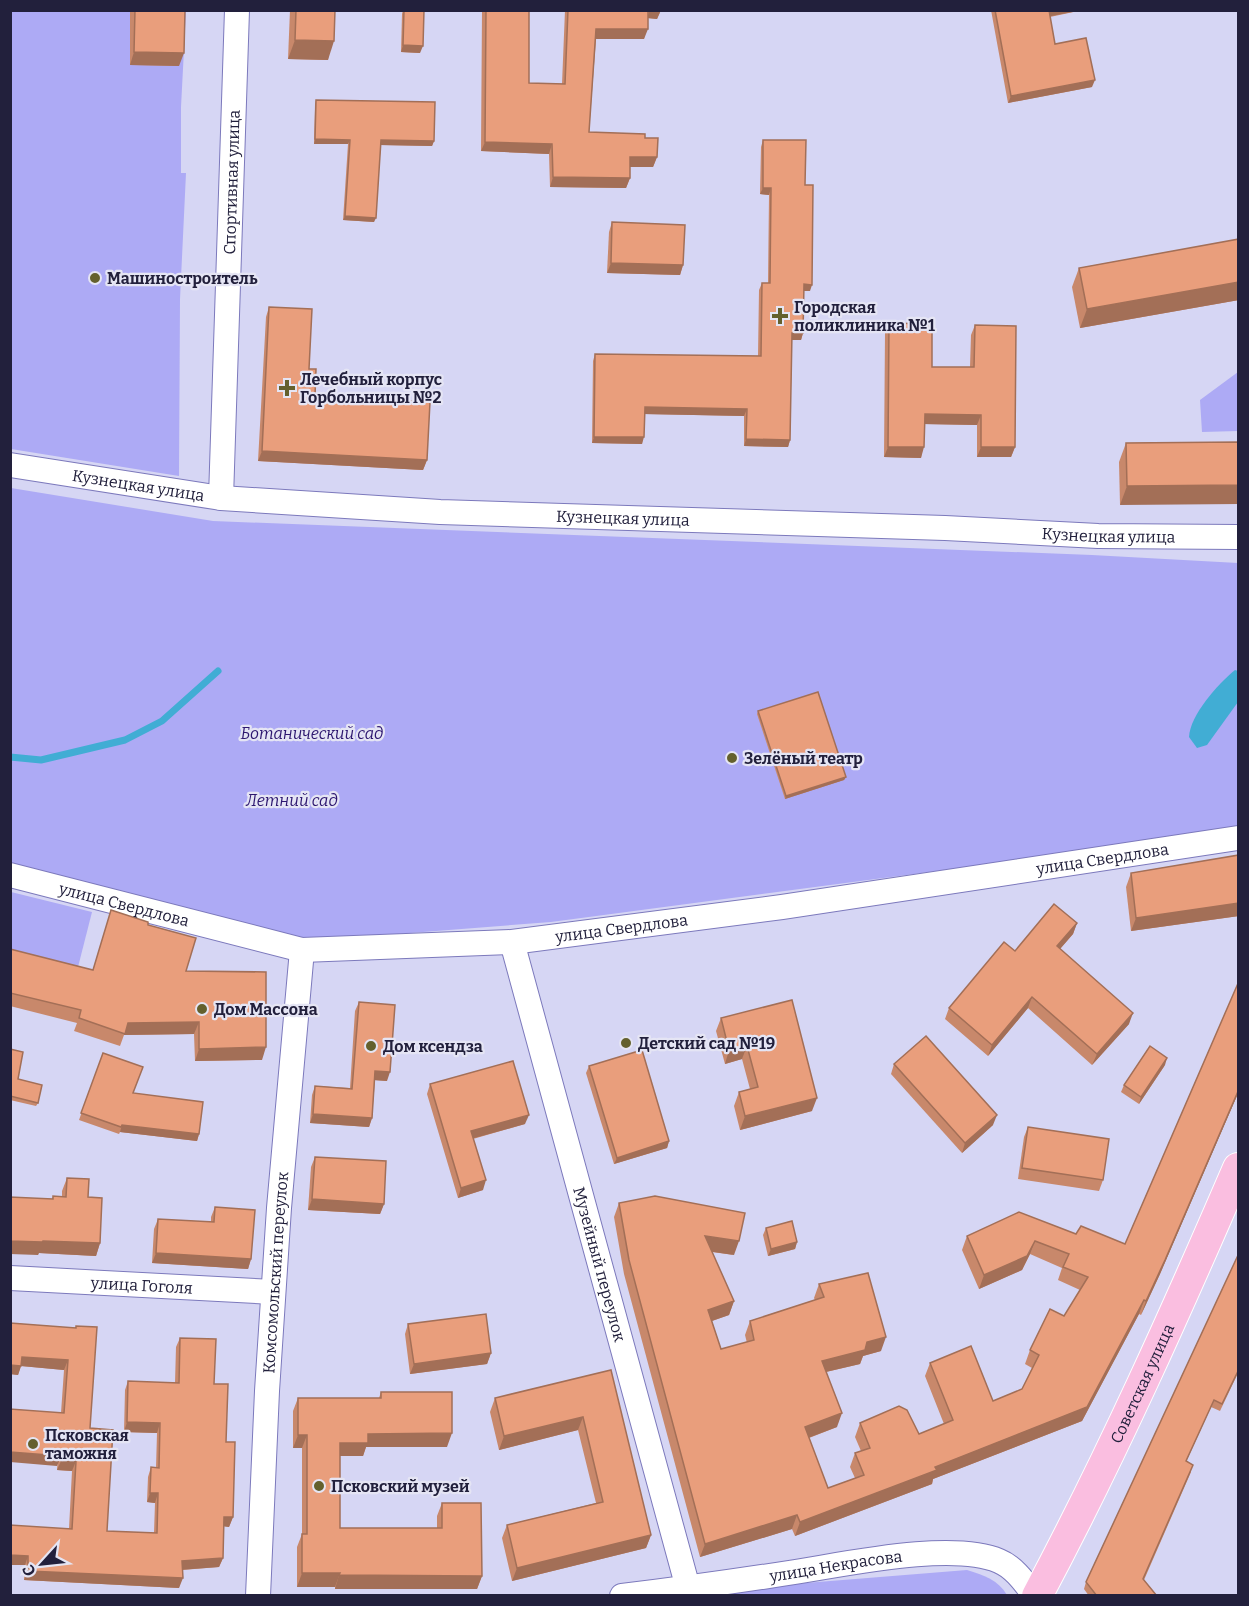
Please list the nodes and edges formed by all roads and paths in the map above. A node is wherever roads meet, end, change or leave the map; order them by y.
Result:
1 (237, 10) edge
2 (10, 465) edge
3 (221, 498) junction
4 (1239, 537) edge
5 (1239, 838) edge
6 (10, 875) edge
7 (512, 942) junction
8 (302, 950) junction
9 (1239, 1168) edge
10 (10, 1278) edge
11 (273, 1292) junction
12 (688, 1588) junction
13 (258, 1596) edge
14 (622, 1596) edge
15 (1036, 1596) edge

1 - 3 street, Спортивная улица
2 - 3 street, Кузнецкая улица
3 - 4 street, Кузнецкая улица
5 - 7 street, улица Свердлова
6 - 8 street, улица Свердлова
7 - 8 street, улица Свердлова
7 - 12 street, Музейный переулок
8 - 11 street, Комсомольский переулок
9 - 15 main road, Советская улица
10 - 11 street, улица Гоголя
11 - 13 street, Комсомольский переулок
12 - 14 street, улица Некрасова
12 - 15 street, улица Некрасова

